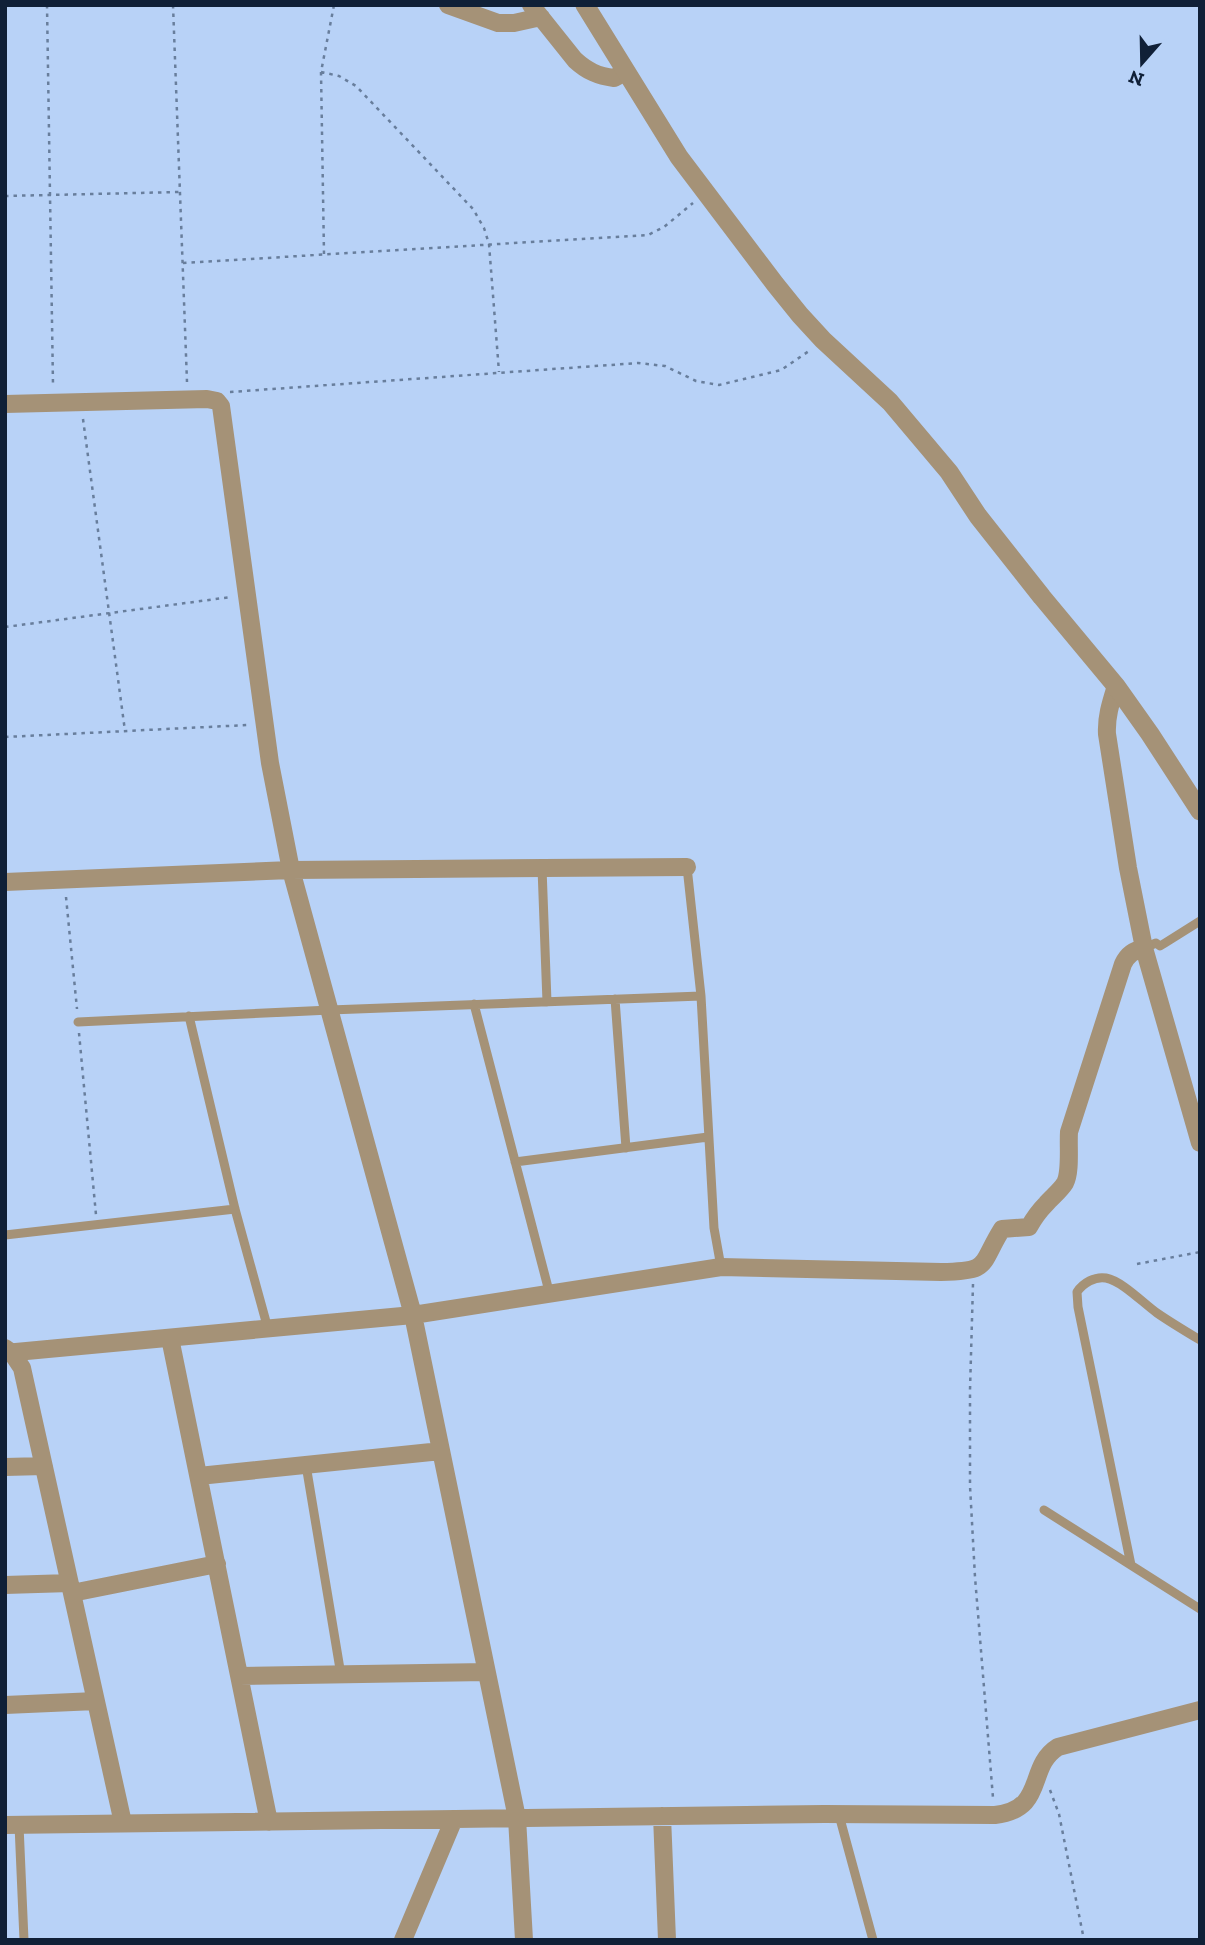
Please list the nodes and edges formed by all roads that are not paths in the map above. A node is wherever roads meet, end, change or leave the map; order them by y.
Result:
1 (448, 5) edge
2 (585, 5) edge
3 (536, 11) edge
4 (625, 72) junction
5 (5, 404) edge
6 (1116, 686) junction
7 (1200, 811) edge
8 (687, 867) joint
9 (542, 868) junction
10 (291, 870) junction
11 (5, 882) edge
12 (1200, 921) edge
13 (1144, 948) junction
14 (701, 996) junction
15 (615, 999) junction
16 (547, 1002) junction
17 (474, 1004) junction
18 (330, 1010) junction
19 (189, 1016) junction
20 (78, 1022) road end
21 (708, 1137) junction
22 (1200, 1143) edge
23 (626, 1148) junction
24 (515, 1162) junction
25 (235, 1209) junction
26 (5, 1235) edge
27 (721, 1267) junction
28 (550, 1295) junction
29 (413, 1315) junction
30 (268, 1329) junction
31 (170, 1338) junction
32 (1200, 1340) edge
33 (7, 1351) edge
34 (441, 1451) junction
35 (306, 1465) junction
36 (44, 1466) junction
37 (5, 1467) edge
38 (199, 1476) junction
39 (1044, 1510) dead end
40 (217, 1564) junction
41 (1131, 1565) junction
42 (5, 1585) edge
43 (71, 1588) junction
44 (1200, 1609) edge
45 (486, 1672) junction
46 (341, 1675) junction
47 (239, 1676) junction
48 (96, 1702) junction
49 (5, 1705) edge
50 (1200, 1710) edge
51 (839, 1815) junction
52 (662, 1816) junction
53 (517, 1818) junction
54 (454, 1819) junction
55 (269, 1822) junction
56 (123, 1824) junction
57 (12, 1825) edge
58 (24, 1940) edge
59 (403, 1940) edge
60 (524, 1940) edge
61 (667, 1940) edge
62 (873, 1940) edge

1 - 3 street
2 - 4 street
3 - 4 street
4 - 6 street
5 - 10 street
6 - 7 street
6 - 13 street
8 - 9 street
8 - 14 lane
9 - 10 street
9 - 16 lane
10 - 11 street
10 - 18 street
12 - 13 lane
13 - 22 street
13 - 27 street
14 - 15 lane
14 - 21 lane
15 - 16 lane
15 - 23 lane
16 - 17 lane
17 - 18 lane
17 - 24 lane
18 - 19 lane
18 - 29 street
19 - 20 lane
19 - 25 lane
21 - 23 lane
21 - 27 lane
23 - 24 lane
24 - 28 lane
25 - 26 lane
25 - 30 lane
27 - 28 street
28 - 29 street
29 - 30 street
29 - 34 street
30 - 31 street
31 - 33 street
31 - 38 street
32 - 41 lane
33 - 36 street
34 - 35 street
34 - 45 street
35 - 38 street
35 - 46 lane
36 - 37 street
36 - 43 street
38 - 40 street
39 - 41 lane
40 - 43 street
40 - 47 street
41 - 44 lane
42 - 43 street
43 - 48 street
45 - 46 street
45 - 53 street
46 - 47 street
47 - 55 street
48 - 49 street
48 - 56 street
50 - 51 street
51 - 52 street
51 - 62 lane
52 - 53 street
52 - 61 street
53 - 54 street
53 - 60 street
54 - 55 street
54 - 59 street
55 - 56 street
56 - 57 street
57 - 58 lane

